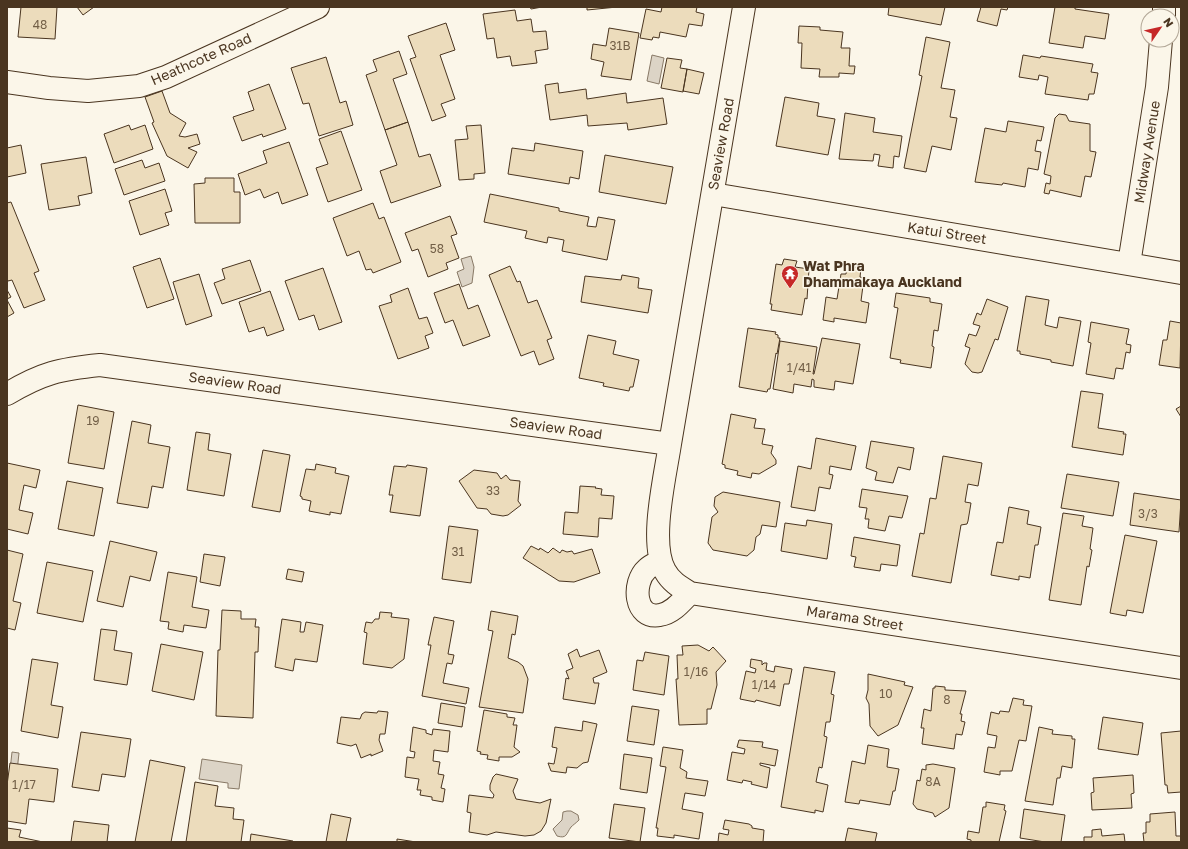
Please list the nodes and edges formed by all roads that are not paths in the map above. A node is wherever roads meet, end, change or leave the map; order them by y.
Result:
1 (318, 7) edge
2 (744, 7) edge
3 (1160, 48) edge
4 (7, 82) edge
5 (713, 194) junction
6 (1130, 264) junction
7 (1181, 273) edge
8 (7, 394) edge
9 (670, 444) junction
10 (660, 561) junction
11 (690, 593) junction
12 (1181, 668) edge

1 - 4 street, Heathcote Road
2 - 5 street, Seaview Road
3 - 6 street, Midway Avenue
5 - 6 street, Katui Street
5 - 9 street, Seaview Road
6 - 7 street, Katui Street
8 - 9 street, Seaview Road
9 - 10 street, Marama Street
10 - 11 street, Marama Street
10 - 11 street
11 - 12 street, Marama Street

